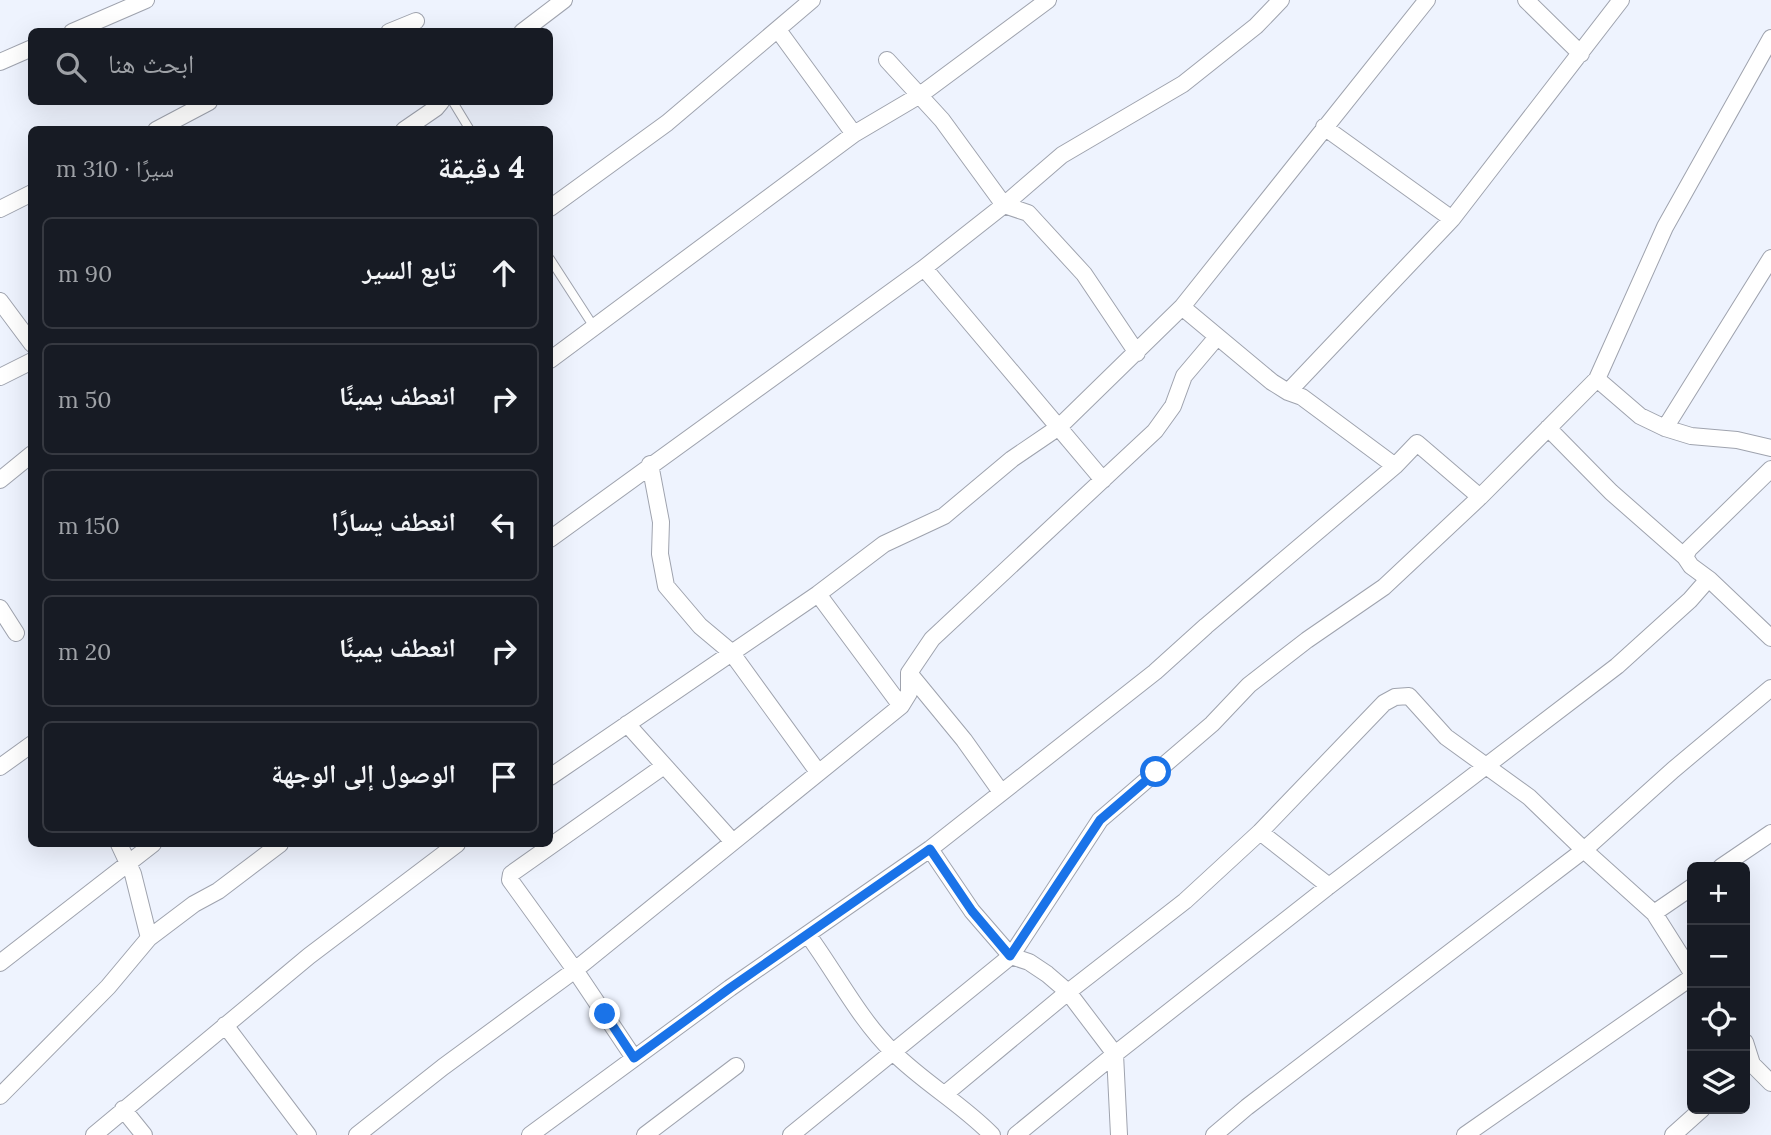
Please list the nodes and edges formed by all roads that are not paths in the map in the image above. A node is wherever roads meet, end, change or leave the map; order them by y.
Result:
1 (146, 0) edge
2 (564, 0) edge
3 (813, 0) edge
4 (1048, 0) edge
5 (1281, 0) edge
6 (1427, 0) edge
7 (1526, 0) edge
8 (1621, 0) edge
9 (416, 21) dead end
10 (81, 28) edge
11 (399, 28) edge
12 (527, 28) edge
13 (778, 30) junction
14 (1771, 38) edge
15 (28, 50) edge
16 (1581, 54) junction
17 (887, 60) dead end
18 (0, 62) edge
19 (920, 95) junction
20 (203, 105) edge
21 (438, 105) edge
22 (455, 105) edge
23 (164, 126) edge
24 (410, 126) edge
25 (468, 126) edge
26 (1324, 127) junction
27 (854, 134) junction
28 (28, 195) edge
29 (1004, 205) junction
30 (553, 206) edge
31 (0, 209) edge
32 (1452, 219) junction
33 (1771, 258) edge
34 (553, 264) edge
35 (924, 268) junction
36 (0, 301) edge
37 (1182, 307) junction
38 (594, 327) junction
39 (1217, 337) junction
40 (28, 339) edge
41 (1137, 353) junction
42 (553, 358) edge
43 (28, 364) edge
44 (0, 377) edge
45 (1597, 379) junction
46 (1288, 392) junction
47 (1059, 427) junction
48 (1548, 428) junction
49 (1665, 428) junction
50 (1771, 448) edge
51 (28, 457) edge
52 (650, 464) junction
53 (1395, 466) junction
54 (1771, 469) edge
55 (0, 480) edge
56 (1103, 480) junction
57 (1480, 497) junction
58 (553, 537) edge
59 (1685, 557) junction
60 (1710, 580) junction
61 (818, 594) junction
62 (0, 608) edge
63 (16, 633) dead end
64 (1771, 638) edge
65 (731, 652) junction
66 (909, 673) junction
67 (1771, 688) edge
68 (901, 706) junction
69 (627, 724) junction
70 (28, 747) edge
71 (1485, 765) junction
72 (664, 766) junction
73 (0, 767) edge
74 (818, 772) junction
75 (553, 775) edge
76 (1001, 792) junction
77 (1260, 832) junction
78 (1771, 833) edge
79 (733, 842) junction
80 (553, 845) edge
81 (120, 847) edge
82 (149, 847) edge
83 (276, 847) edge
84 (453, 847) edge
85 (550, 847) edge
86 (930, 849) junction
87 (1584, 849) junction
88 (1728, 862) edge
89 (128, 863) junction
90 (1329, 886) junction
91 (1687, 890) edge
92 (1654, 913) junction
93 (808, 935) junction
94 (149, 938) junction
95 (1010, 956) junction
96 (0, 963) edge
97 (1687, 967) edge
98 (575, 971) junction
99 (1687, 979) edge
100 (1068, 992) junction
101 (225, 1025) junction
102 (893, 1052) junction
103 (1115, 1054) junction
104 (634, 1058) junction
105 (736, 1066) dead end
106 (1750, 1068) edge
107 (1771, 1083) edge
108 (945, 1094) junction
109 (0, 1096) edge
110 (123, 1109) junction
111 (1696, 1114) edge
112 (94, 1135) edge
113 (144, 1135) edge
114 (308, 1135) edge
115 (357, 1135) edge
116 (530, 1135) edge
117 (645, 1135) edge
118 (791, 1135) edge
119 (992, 1135) edge
120 (1016, 1135) edge
121 (1119, 1135) edge
122 (1213, 1135) edge
123 (1465, 1135) edge
124 (1673, 1135) edge

1 - 10 street
2 - 12 street
3 - 13 street
4 - 19 street
5 - 29 street
6 - 26 street
7 - 16 street
8 - 16 street
9 - 11 street
13 - 27 street
13 - 30 street
14 - 45 street
15 - 18 street
16 - 32 street
17 - 19 street
19 - 27 street
19 - 29 street
20 - 23 street
21 - 24 street
22 - 25 lane
26 - 32 street
26 - 37 street
27 - 38 street
28 - 31 street
29 - 35 street
29 - 41 street
32 - 46 street
33 - 49 street
34 - 38 lane
35 - 47 street
35 - 52 street
36 - 40 street
37 - 39 street
37 - 41 street
38 - 42 street
39 - 46 street
39 - 56 street
41 - 47 street
43 - 44 street
45 - 48 street
45 - 49 street
46 - 53 street
47 - 56 street
47 - 61 street
48 - 57 street
48 - 59 street
49 - 50 street
51 - 55 street
52 - 58 street
52 - 65 street
53 - 57 street
53 - 76 street
54 - 59 street
56 - 66 street
57 - 95 street
59 - 60 street
60 - 64 street
60 - 71 street
61 - 65 street
61 - 68 street
62 - 63 street
65 - 69 street
65 - 74 street
66 - 68 street
66 - 76 street
67 - 87 street
68 - 74 street
69 - 72 street
69 - 75 street
70 - 73 street
71 - 77 street
71 - 87 street
71 - 90 street
72 - 79 street
72 - 80 street
74 - 79 street
76 - 86 street
77 - 90 street
77 - 100 street
78 - 88 street
79 - 98 street
81 - 89 street
82 - 89 street
83 - 94 street
84 - 101 street
85 - 98 street
86 - 93 street
86 - 95 street
87 - 92 street
87 - 122 street
89 - 94 street
89 - 96 street
90 - 103 street
91 - 92 street
92 - 97 street
93 - 102 street
93 - 104 street
94 - 109 street
95 - 100 street
95 - 102 street
98 - 104 street
98 - 115 street
99 - 123 street
100 - 103 street
100 - 108 street
101 - 110 street
101 - 114 street
102 - 108 street
102 - 118 street
103 - 120 street
103 - 121 street
104 - 116 street
105 - 117 street
106 - 107 street
108 - 119 street
110 - 112 street
110 - 113 street
111 - 124 street

